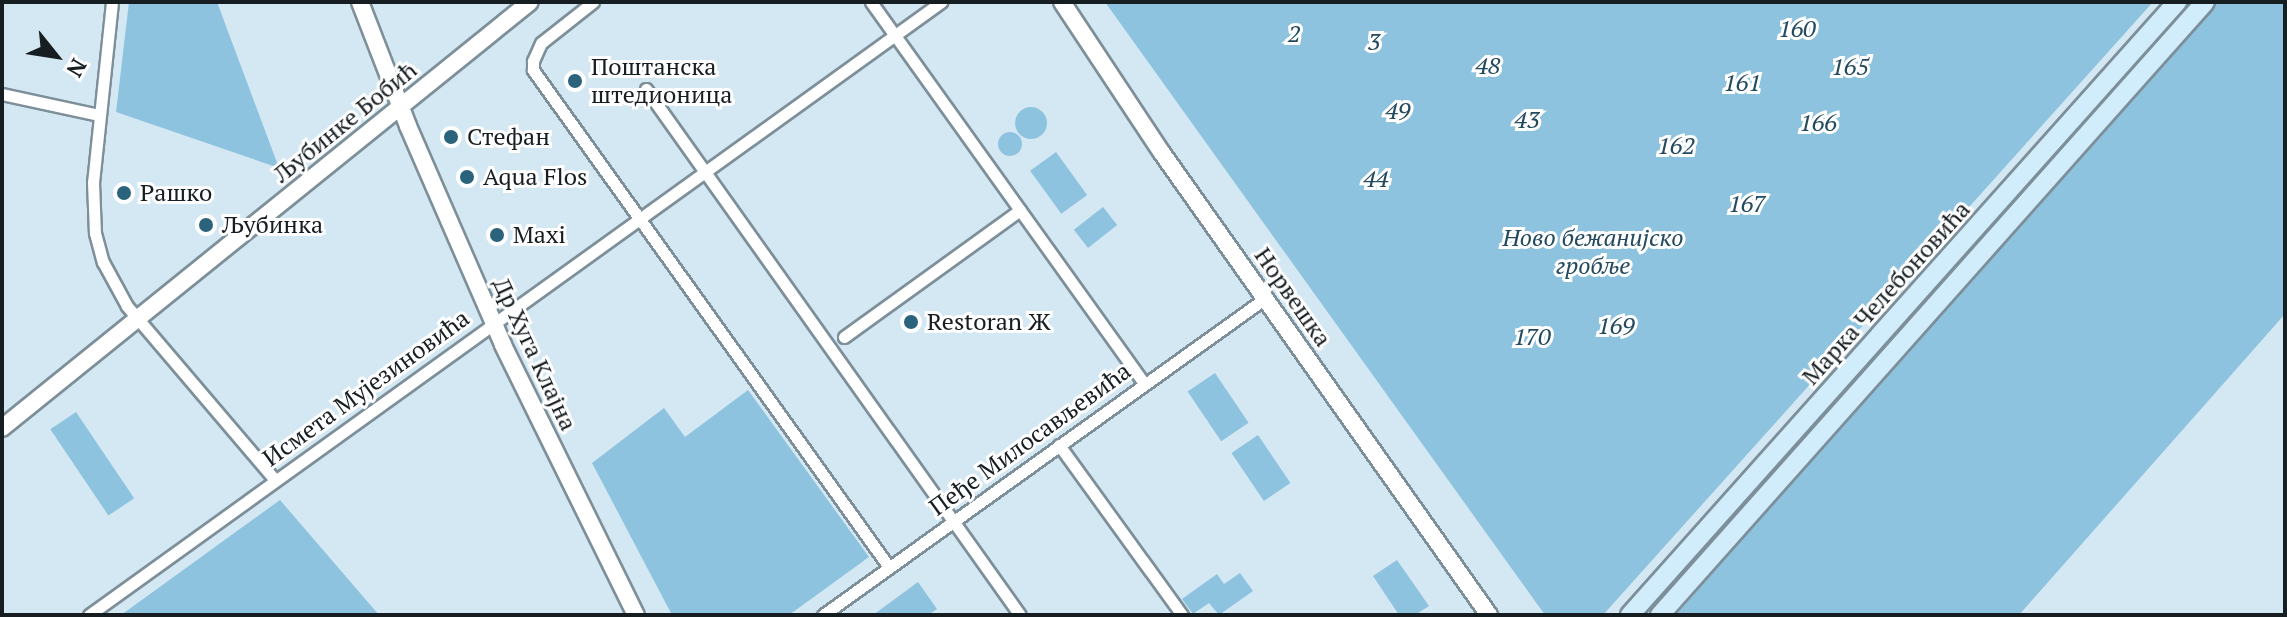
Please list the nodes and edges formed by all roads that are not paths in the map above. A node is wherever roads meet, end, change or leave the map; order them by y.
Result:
1 (112, 2) edge
2 (360, 2) edge
3 (530, 2) edge
4 (593, 2) edge
5 (871, 2) edge
6 (941, 2) edge
7 (1062, 2) edge
8 (2177, 2) edge
9 (2205, 2) edge
10 (894, 35) junction
11 (646, 89) dead end
12 (2, 94) edge
13 (401, 108) junction
14 (99, 115) junction
15 (705, 172) junction
16 (1020, 210) junction
17 (638, 220) junction
18 (1919, 292) junction
19 (1264, 299) junction
20 (1934, 305) junction
21 (139, 320) junction
22 (493, 324) junction
23 (844, 337) dead end
24 (1144, 383) junction
25 (2, 428) edge
26 (1059, 445) junction
27 (275, 480) junction
28 (955, 520) junction
29 (889, 567) junction
30 (89, 615) edge
31 (636, 615) edge
32 (823, 615) edge
33 (1020, 615) edge
34 (1182, 615) edge
35 (1489, 615) edge
36 (1630, 615) edge
37 (1660, 615) edge

1 - 14 street
2 - 13 main road, Др Хуга Клајна
3 - 13 main road, Љубинке Бобић
4 - 17 street
5 - 10 street
6 - 10 street, Исмета Мујезиновића
7 - 19 main road, Норвешка
8 - 18 main road, Марка Челебоновића
9 - 20 main road, Марка Челебоновића
10 - 15 street, Исмета Мујезиновића
10 - 16 street
11 - 15 street
12 - 14 street
13 - 21 main road, Љубинке Бобић
13 - 22 main road, Др Хуга Клајна
14 - 21 street
15 - 17 street, Исмета Мујезиновића
15 - 28 street
16 - 23 street
16 - 24 street
17 - 22 street, Исмета Мујезиновића
17 - 29 street
18 - 20 main road
18 - 36 main road, Марка Челебоновића
19 - 24 street, Пеђе Милосављевића
19 - 35 main road, Норвешка
20 - 37 main road, Марка Челебоновића
21 - 25 main road, Љубинке Бобић
21 - 27 street
22 - 27 street, Исмета Мујезиновића
22 - 31 main road, Др Хуга Клајна
24 - 26 street, Пеђе Милосављевића
26 - 28 street, Пеђе Милосављевића
26 - 34 street
27 - 30 street, Исмета Мујезиновића
28 - 29 street, Пеђе Милосављевића
28 - 33 street
29 - 32 street, Пеђе Милосављевића

